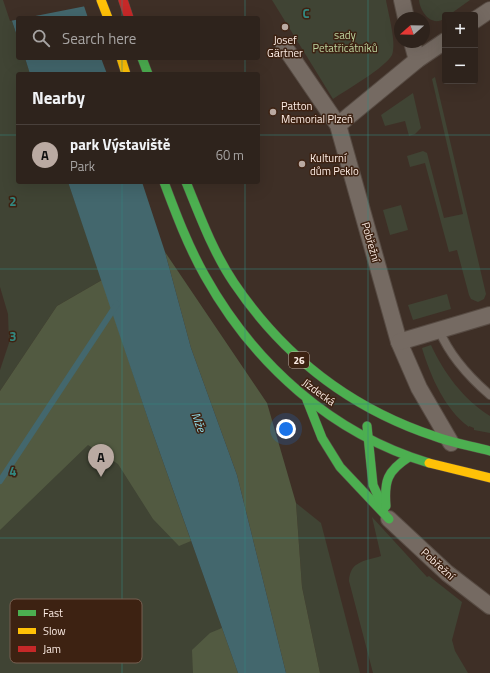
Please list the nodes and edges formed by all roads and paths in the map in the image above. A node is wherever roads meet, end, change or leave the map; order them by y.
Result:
1 (101, 0) edge
2 (123, 0) edge
3 (402, 0) edge
4 (490, 10) edge
5 (405, 12) edge
6 (107, 16) edge
7 (128, 16) edge
8 (478, 18) edge
9 (442, 42) edge
10 (284, 46) dead end
11 (414, 48) edge
12 (122, 60) edge
13 (143, 60) edge
14 (417, 60) junction
15 (125, 72) edge
16 (147, 72) edge
17 (338, 125) junction
18 (165, 184) edge
19 (187, 184) edge
20 (490, 315) edge
21 (439, 330) junction
22 (399, 342) junction
23 (490, 395) edge
24 (307, 400) junction
25 (367, 408) junction
26 (368, 438) junction
27 (451, 443) junction
28 (490, 451) edge
29 (409, 456) junction
30 (490, 478) edge
31 (389, 519) junction
32 (490, 606) edge

1 - 6 main road
2 - 7 main road
3 - 5 street
4 - 8 street
9 - 14 street
10 - 17 street, Pobřežní
11 - 14 street
12 - 15 main road
13 - 16 main road
14 - 17 street
17 - 22 street, Pobřežní
18 - 24 main road, Jízdecká / 26
19 - 25 main road, Jízdecká / 26
20 - 21 street
21 - 22 street
21 - 23 lane
22 - 27 street, Pobřežní
24 - 26 main road, Jízdecká / 26
24 - 31 main road
25 - 26 main road
25 - 27 main road, Jízdecká / 26
26 - 29 main road, Jízdecká / 26
26 - 31 main road
27 - 28 main road, Jízdecká / 26
29 - 30 main road, Jízdecká / 26
29 - 31 main road
31 - 32 street, Pobřežní

